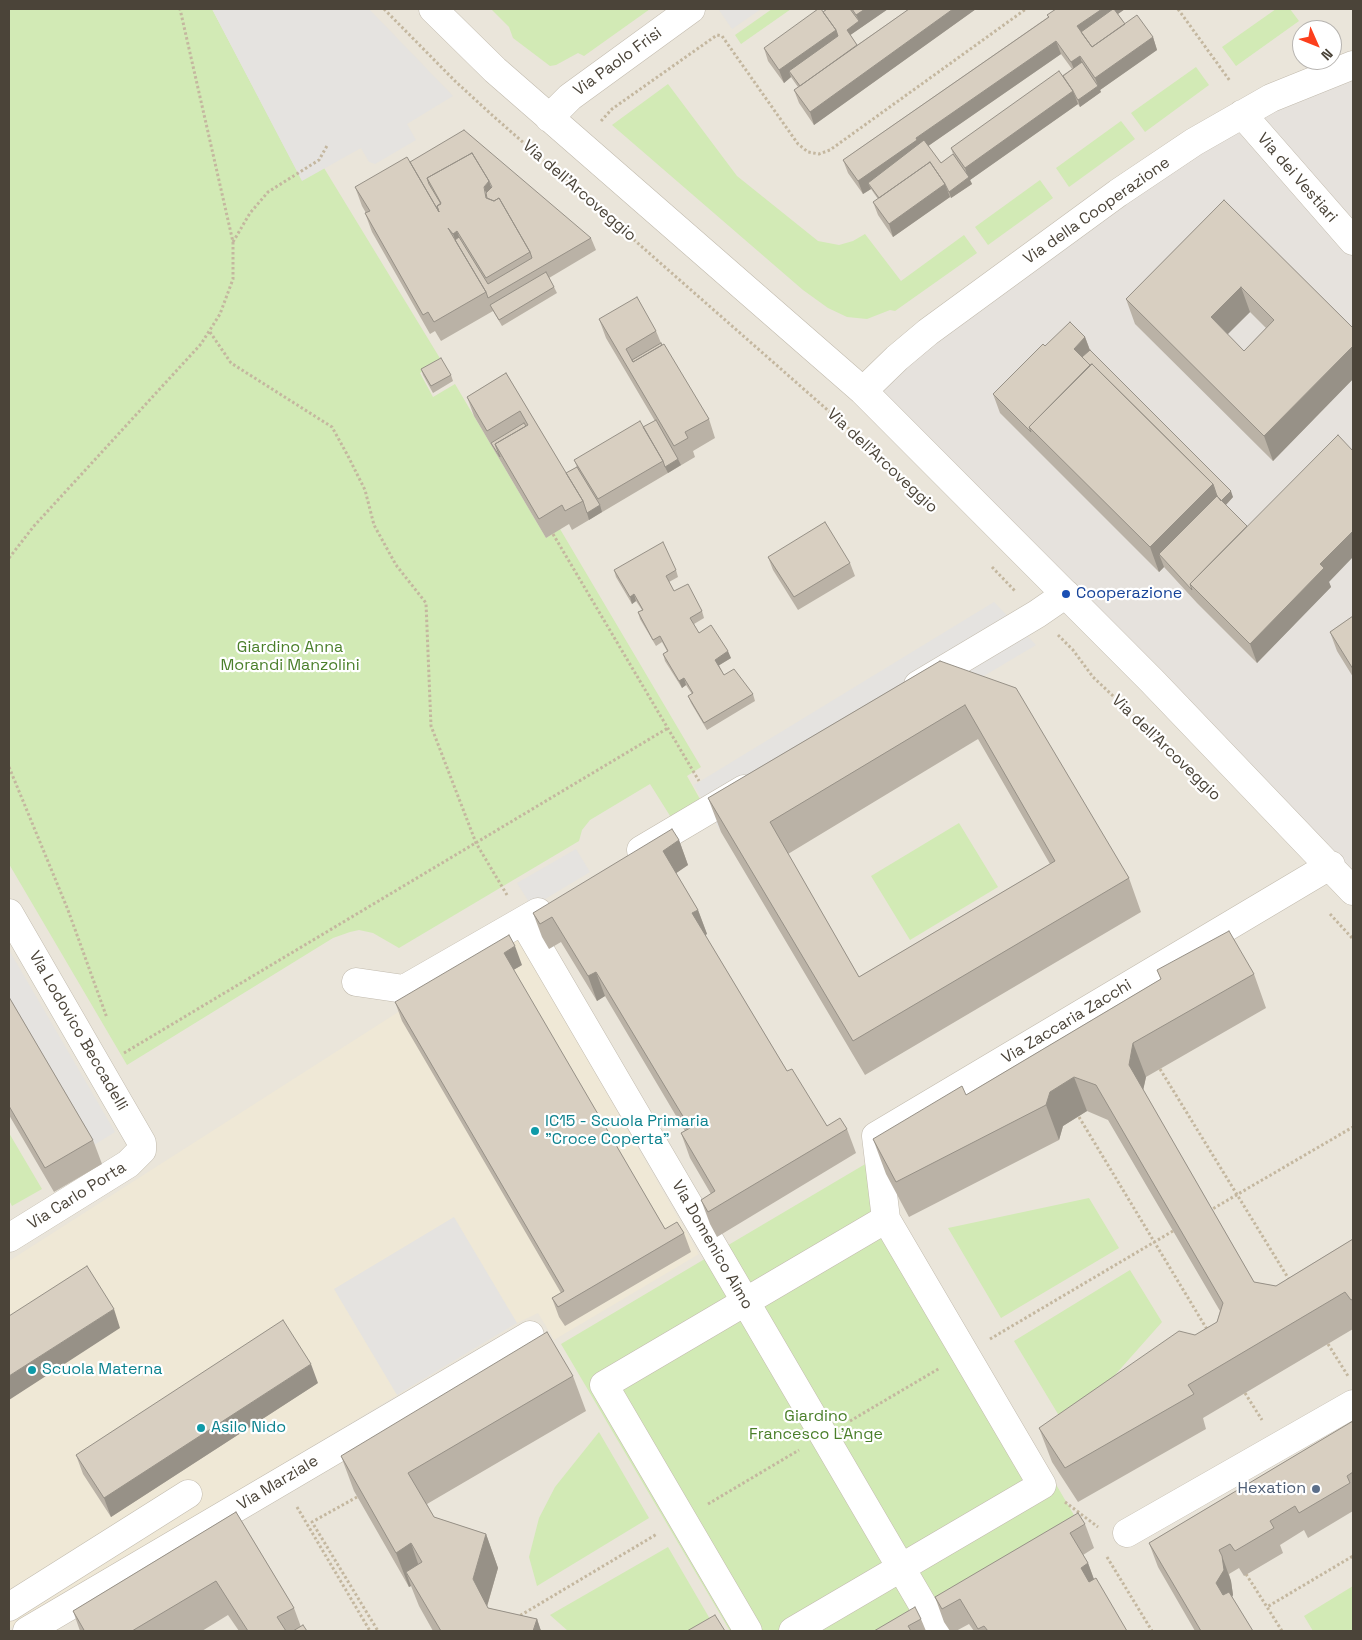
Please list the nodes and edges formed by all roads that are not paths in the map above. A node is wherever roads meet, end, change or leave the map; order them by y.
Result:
1 (433, 9) edge
2 (691, 9) edge
3 (1353, 65) edge
4 (1242, 114) junction
5 (548, 118) junction
6 (1353, 241) edge
7 (863, 391) junction
8 (1066, 594) junction
9 (892, 700) edge
10 (765, 776) edge
11 (623, 862) edge
12 (1331, 865) junction
13 (1353, 891) edge
14 (556, 902) edge
15 (9, 913) edge
16 (523, 922) junction
17 (356, 982) dead end
18 (142, 1150) joint
19 (886, 1219) junction
20 (9, 1238) edge
21 (745, 1301) junction
22 (530, 1335) dead end
23 (1353, 1404) edge
24 (188, 1494) dead end
25 (1121, 1536) road end
26 (900, 1568) junction
27 (9, 1607) edge
28 (27, 1631) edge
29 (748, 1631) edge
30 (793, 1631) edge
31 (938, 1631) edge

1 - 5 street, Via dell'Arcoveggio
2 - 5 street, Via Paolo Frisi
3 - 4 street, Via della Cooperazione
4 - 6 street, Via dei Vestiari
4 - 7 street, Via della Cooperazione
5 - 7 street, Via dell'Arcoveggio
7 - 8 street, Via dell'Arcoveggio
8 - 9 street
8 - 12 street, Via dell'Arcoveggio
10 - 11 street
12 - 13 street, Via dell'Arcoveggio
12 - 19 street, Via Zaccaria Zacchi
14 - 16 street
15 - 18 street, Via Lodovico Beccadelli
16 - 17 street
16 - 21 street, Via Domenico Aimo
18 - 20 street, Via Carlo Porta
19 - 21 street
19 - 26 street
21 - 26 street, Via Domenico Aimo
21 - 29 street
22 - 28 street, Via Marziale
23 - 25 street
24 - 27 street
26 - 30 street
26 - 31 street, Via Domenico Aimo

